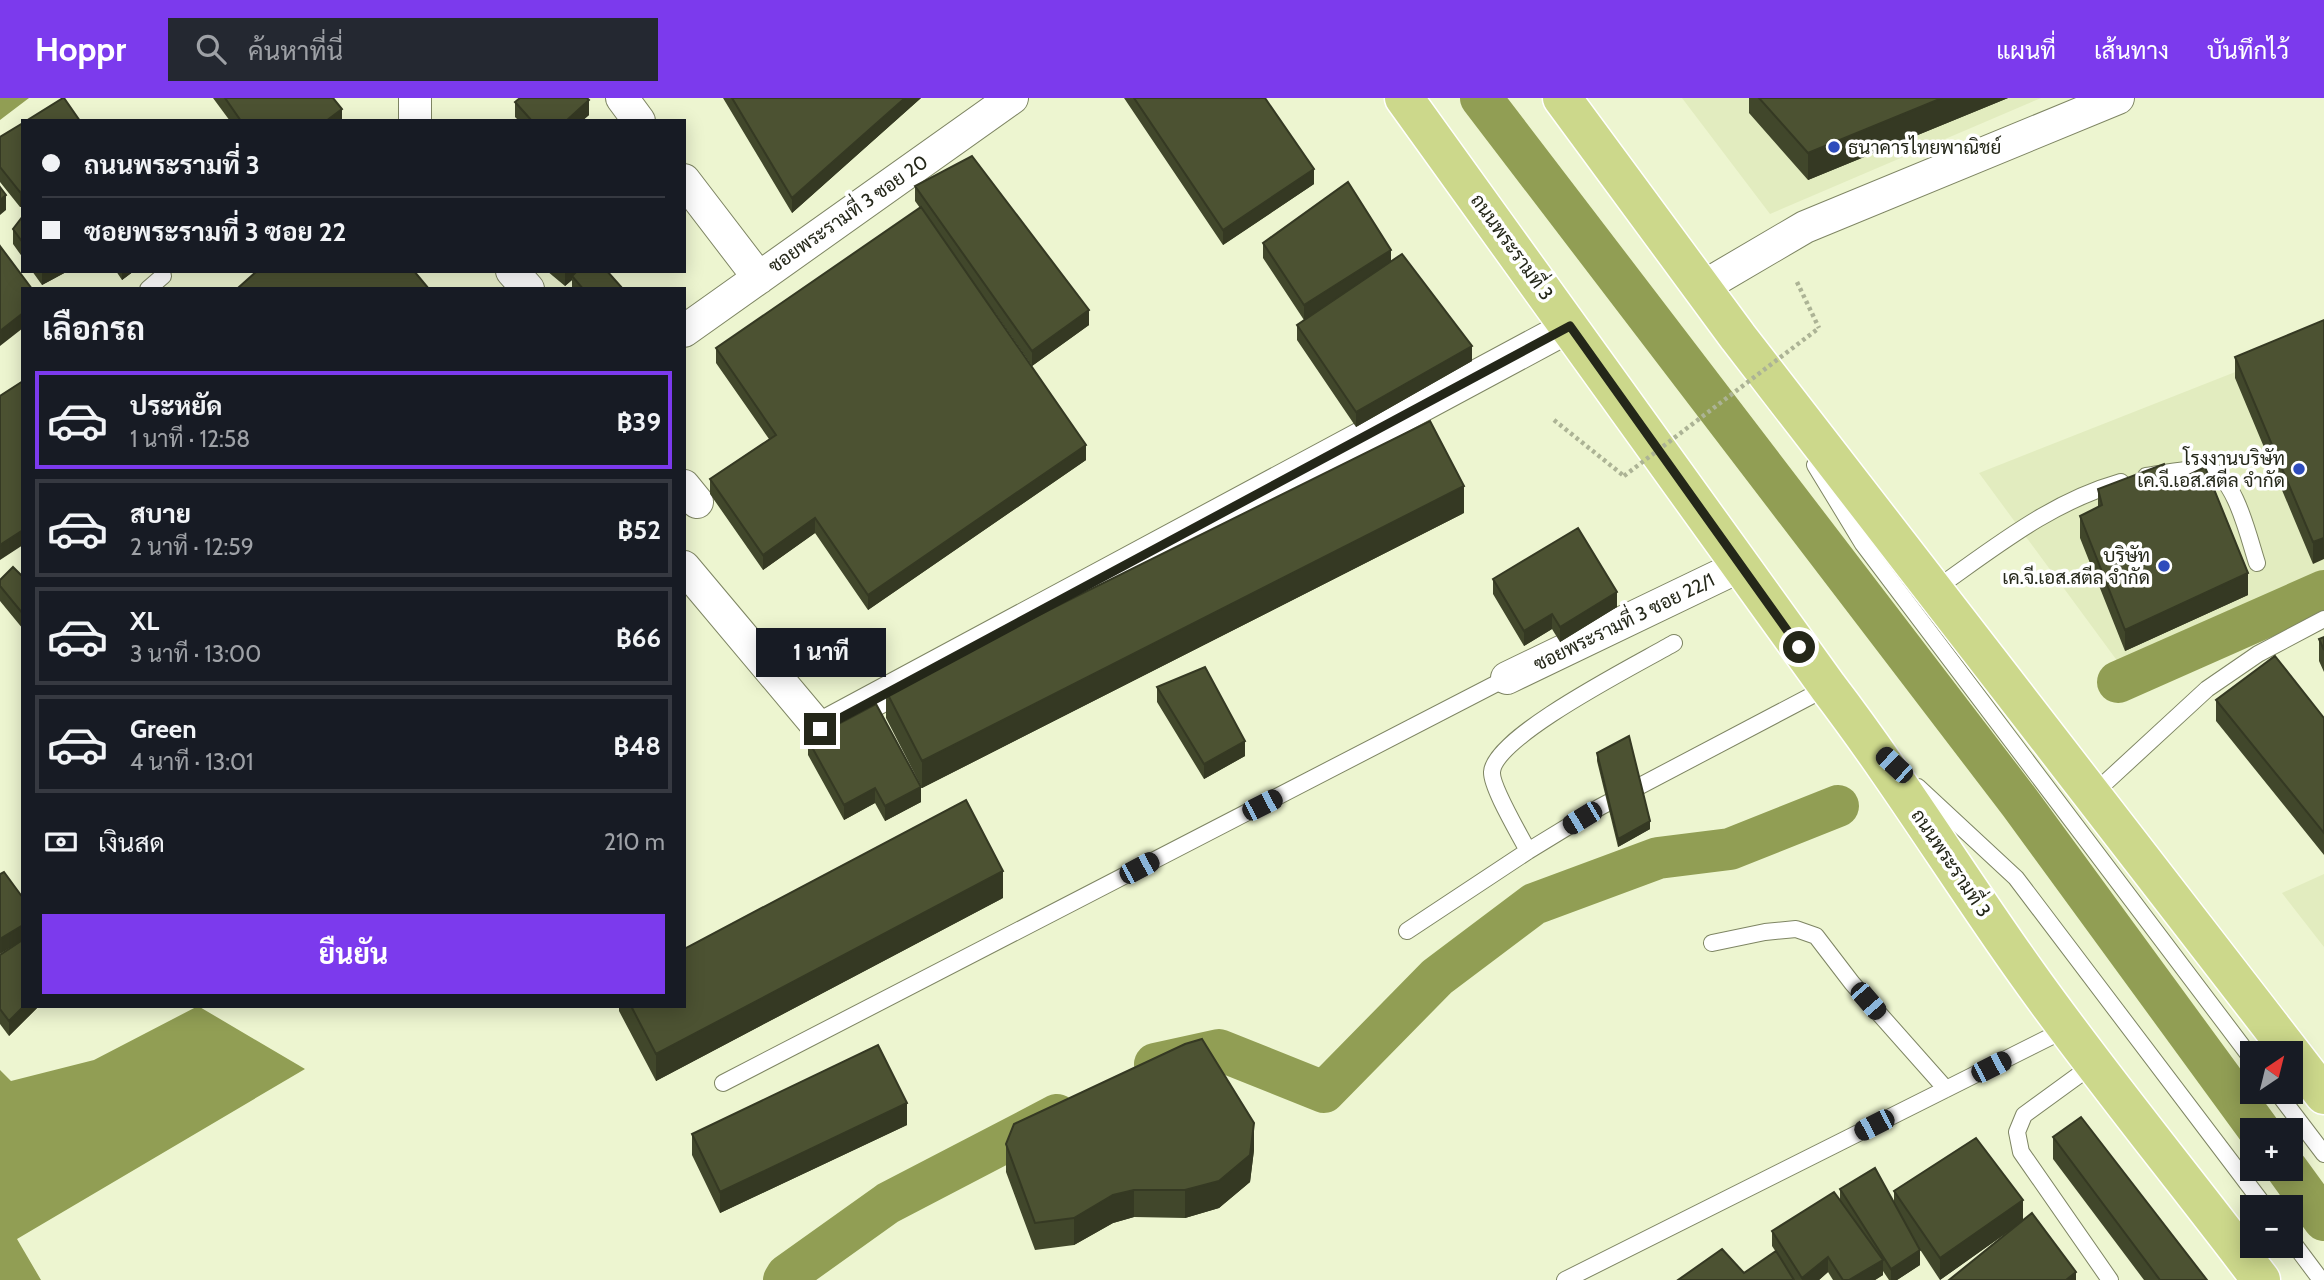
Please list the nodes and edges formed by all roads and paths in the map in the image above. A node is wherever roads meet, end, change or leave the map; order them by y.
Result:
1 (415, 98) edge
2 (622, 98) edge
3 (1012, 98) edge
4 (1404, 98) edge
5 (1562, 98) edge
6 (2118, 98) edge
7 (415, 119) edge
8 (638, 119) edge
9 (686, 183) edge
10 (514, 273) edge
11 (759, 278) junction
12 (1797, 282) dead end
13 (526, 287) edge
14 (1701, 288) junction
15 (1570, 326) junction
16 (686, 330) edge
17 (1738, 337) junction
18 (1554, 420) dead end
19 (2257, 563) dead end
20 (1740, 566) junction
21 (686, 569) edge
22 (1934, 590) junction
23 (2324, 620) edge
24 (1674, 643) dead end
25 (1507, 678) joint
26 (1828, 687) junction
27 (1873, 746) junction
28 (2092, 795) junction
29 (1528, 850) junction
30 (1407, 931) dead end
31 (1712, 943) dead end
32 (2066, 1029) junction
33 (2240, 1043) edge
34 (2094, 1064) junction
35 (723, 1083) dead end
36 (1946, 1089) junction
37 (2324, 1095) edge
38 (2286, 1104) edge
39 (2324, 1154) edge
40 (2256, 1195) edge
41 (2303, 1256) edge
42 (1564, 1280) edge
43 (2110, 1280) edge
44 (2261, 1280) edge
45 (2321, 1280) edge

1 - 7 street
2 - 8 street
3 - 11 street, ซอยพระรามที่ 3 ซอย 20
4 - 15 main road, ถนนพระรามที่ 3
5 - 14 main road
6 - 14 street
9 - 11 street
10 - 13 street
11 - 16 street, ซอยพระรามที่ 3 ซอย 20
12 - 18 path, bridge
14 - 17 main road
15 - 20 main road, ถนนพระรามที่ 3
15 - 21 street
17 - 22 main road
17 - 33 lane
19 - 22 lane
20 - 25 street, ซอยพระรามที่ 3 ซอย 22/1
20 - 26 main road, ถนนพระรามที่ 3
22 - 28 main road
23 - 28 lane
24 - 29 lane
25 - 35 lane
26 - 27 main road, ถนนพระรามที่ 3
26 - 29 lane
27 - 32 main road, ถนนพระรามที่ 3
27 - 40 lane
28 - 37 main road
29 - 30 lane
31 - 36 lane
32 - 34 main road, ถนนพระรามที่ 3
32 - 36 lane
34 - 43 lane
34 - 44 main road, ถนนพระรามที่ 3
36 - 42 lane
38 - 39 lane
41 - 45 lane

